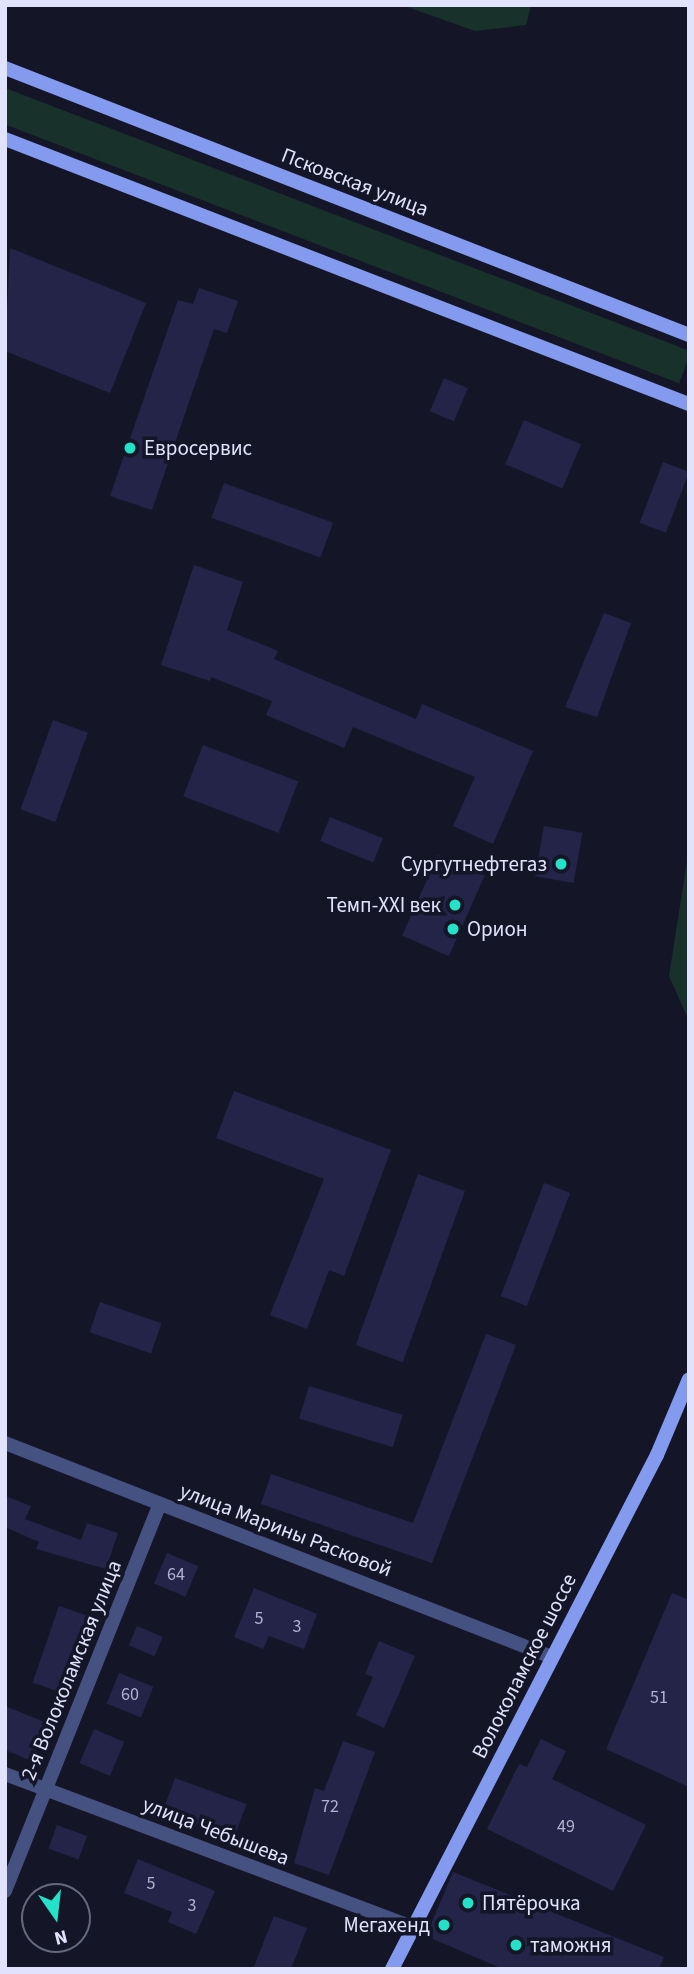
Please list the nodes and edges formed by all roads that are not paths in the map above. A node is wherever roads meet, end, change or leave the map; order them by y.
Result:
1 (5, 68) edge
2 (5, 139) edge
3 (689, 335) edge
4 (689, 404) edge
5 (689, 1380) edge
6 (5, 1443) edge
7 (160, 1504) junction
8 (552, 1657) junction
9 (5, 1773) edge
10 (46, 1790) junction
11 (5, 1891) edge
12 (412, 1927) junction
13 (392, 1969) edge

1 - 3 main road, Псковская улица
2 - 4 main road
5 - 8 main road, Волоколамское шоссе
6 - 7 street, улица Марины Расковой
7 - 8 street, улица Марины Расковой
7 - 10 street, 2-я Волоколамская улица
8 - 12 main road, Волоколамское шоссе
9 - 10 street, улица Чебышева
10 - 11 street, 2-я Волоколамская улица
10 - 12 street, улица Чебышева
12 - 13 main road, Волоколамское шоссе

